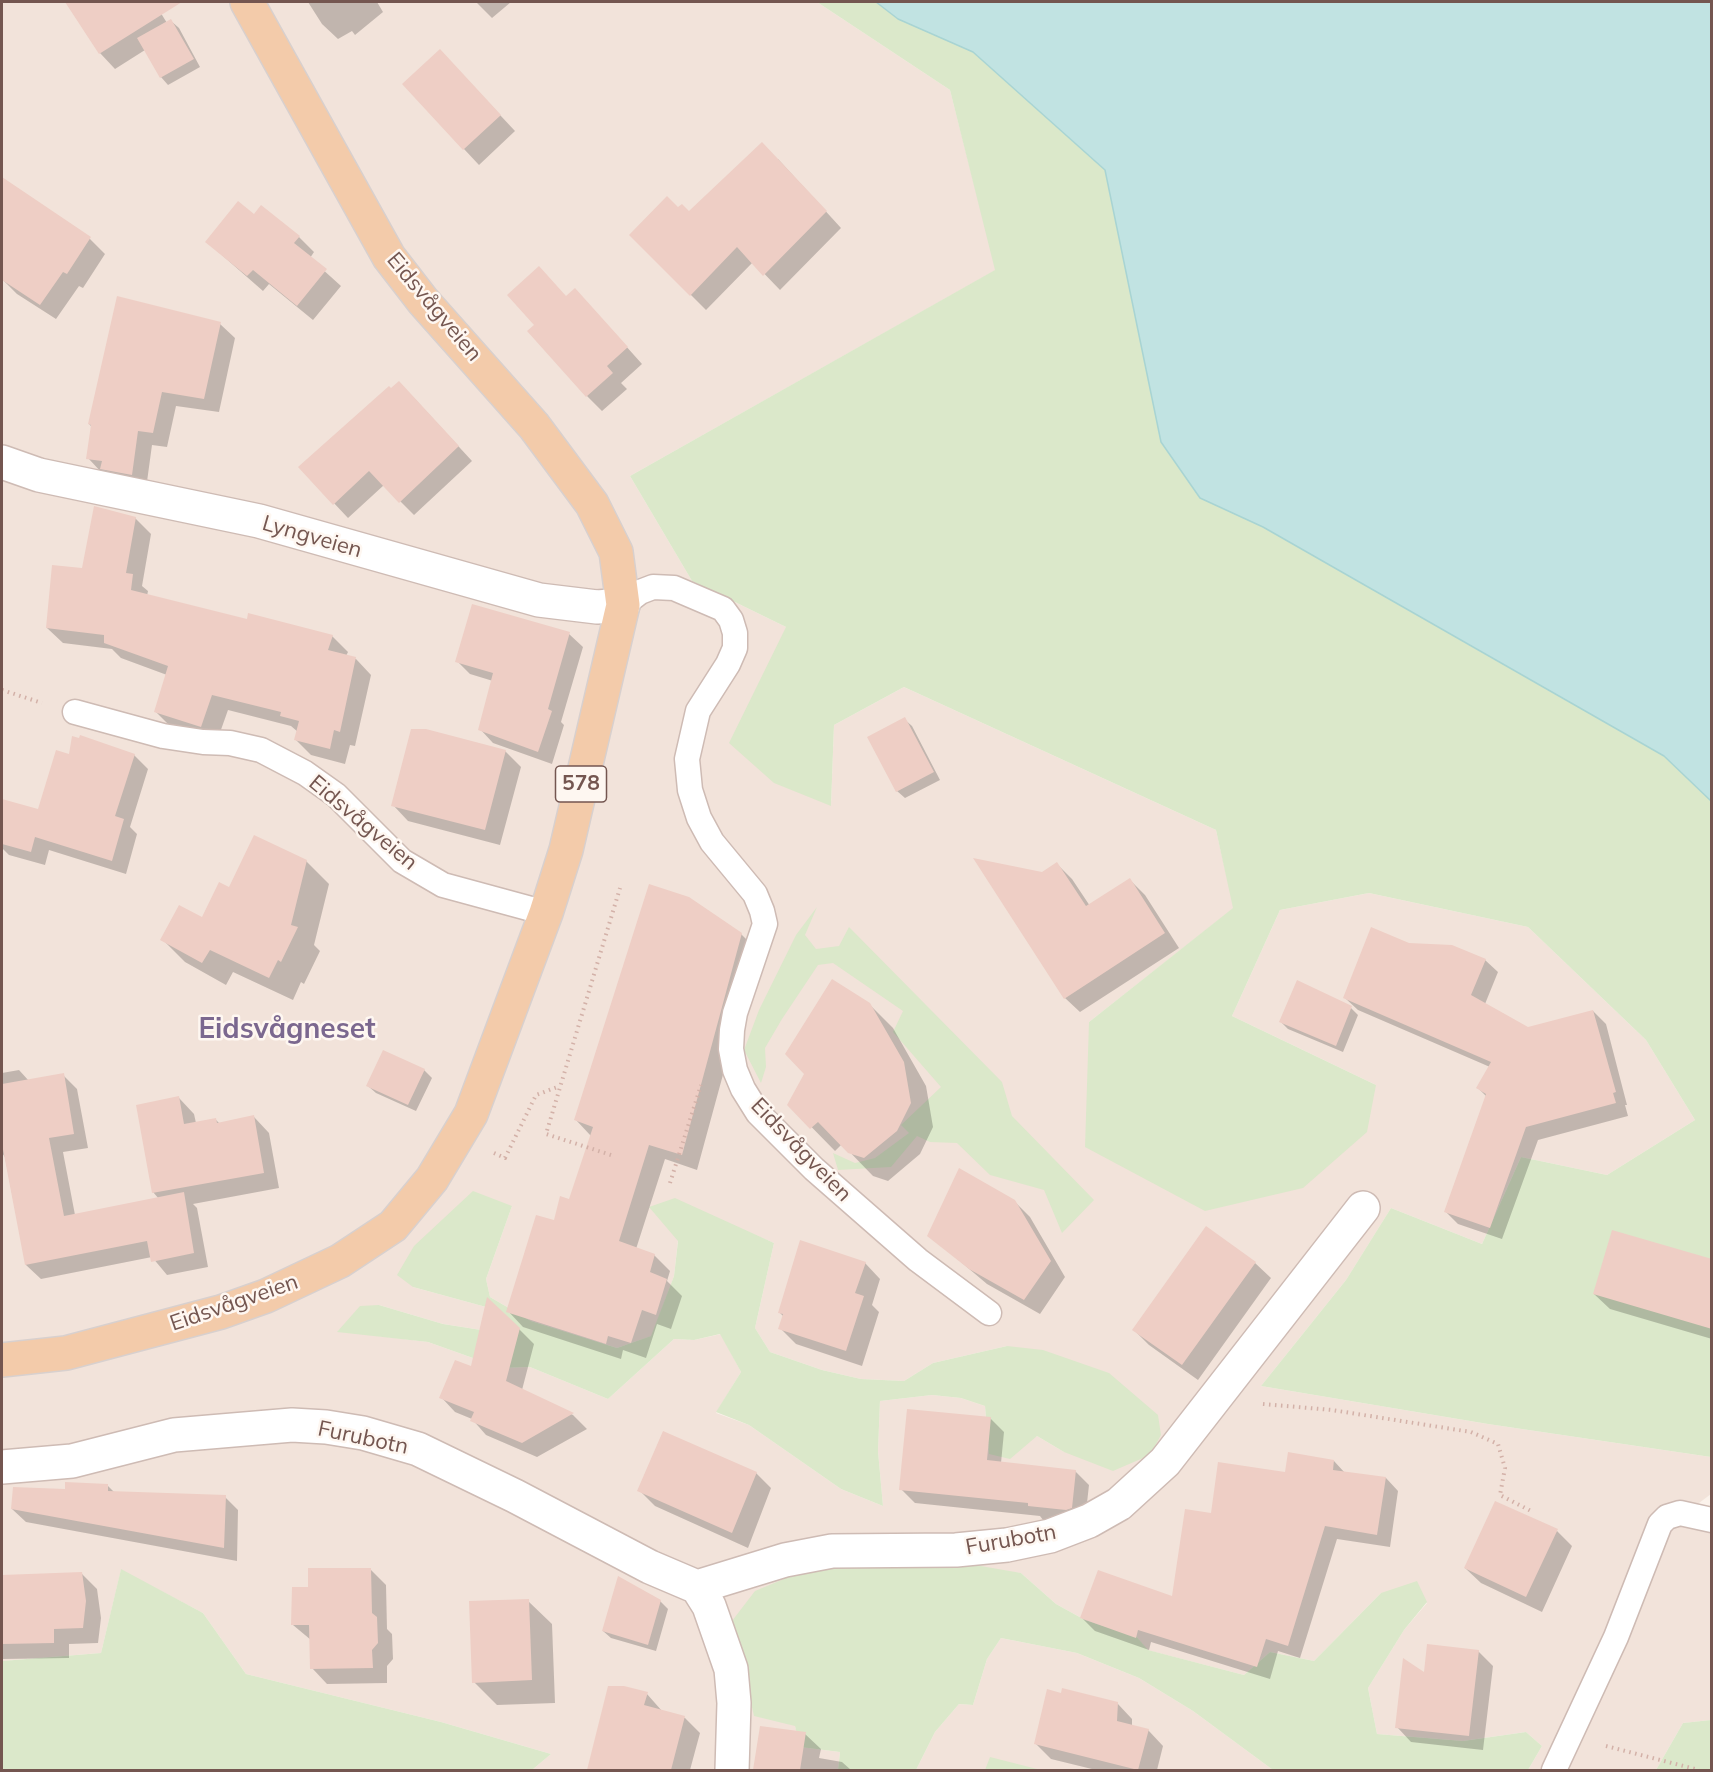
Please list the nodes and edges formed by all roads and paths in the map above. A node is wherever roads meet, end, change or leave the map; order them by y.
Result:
1 (247, 2) edge
2 (2, 462) edge
3 (623, 605) junction
4 (75, 712) dead end
5 (620, 888) dead end
6 (546, 913) junction
7 (731, 1049) junction
8 (611, 1155) dead end
9 (670, 1183) dead end
10 (1363, 1208) dead end
11 (989, 1313) dead end
12 (2, 1360) edge
13 (1253, 1403) dead end
14 (2, 1467) edge
15 (1533, 1512) dead end
16 (1712, 1520) edge
17 (697, 1587) junction
18 (1570, 1737) junction
19 (732, 1770) edge
20 (1554, 1770) edge
21 (1699, 1770) edge

1 - 3 main road, Eidsvågveien / 578
2 - 3 street, Lyngveien
3 - 6 main road, Eidsvågveien / 578
3 - 7 lane, Eidsvågveien
4 - 6 lane, Eidsvågveien
5 - 8 path
6 - 12 main road, Eidsvågveien / 578
7 - 9 path
7 - 11 lane, Eidsvågveien
10 - 17 street, Furubotn
13 - 15 path
14 - 17 street, Furubotn
16 - 18 lane
17 - 19 street
18 - 20 lane
18 - 21 path

